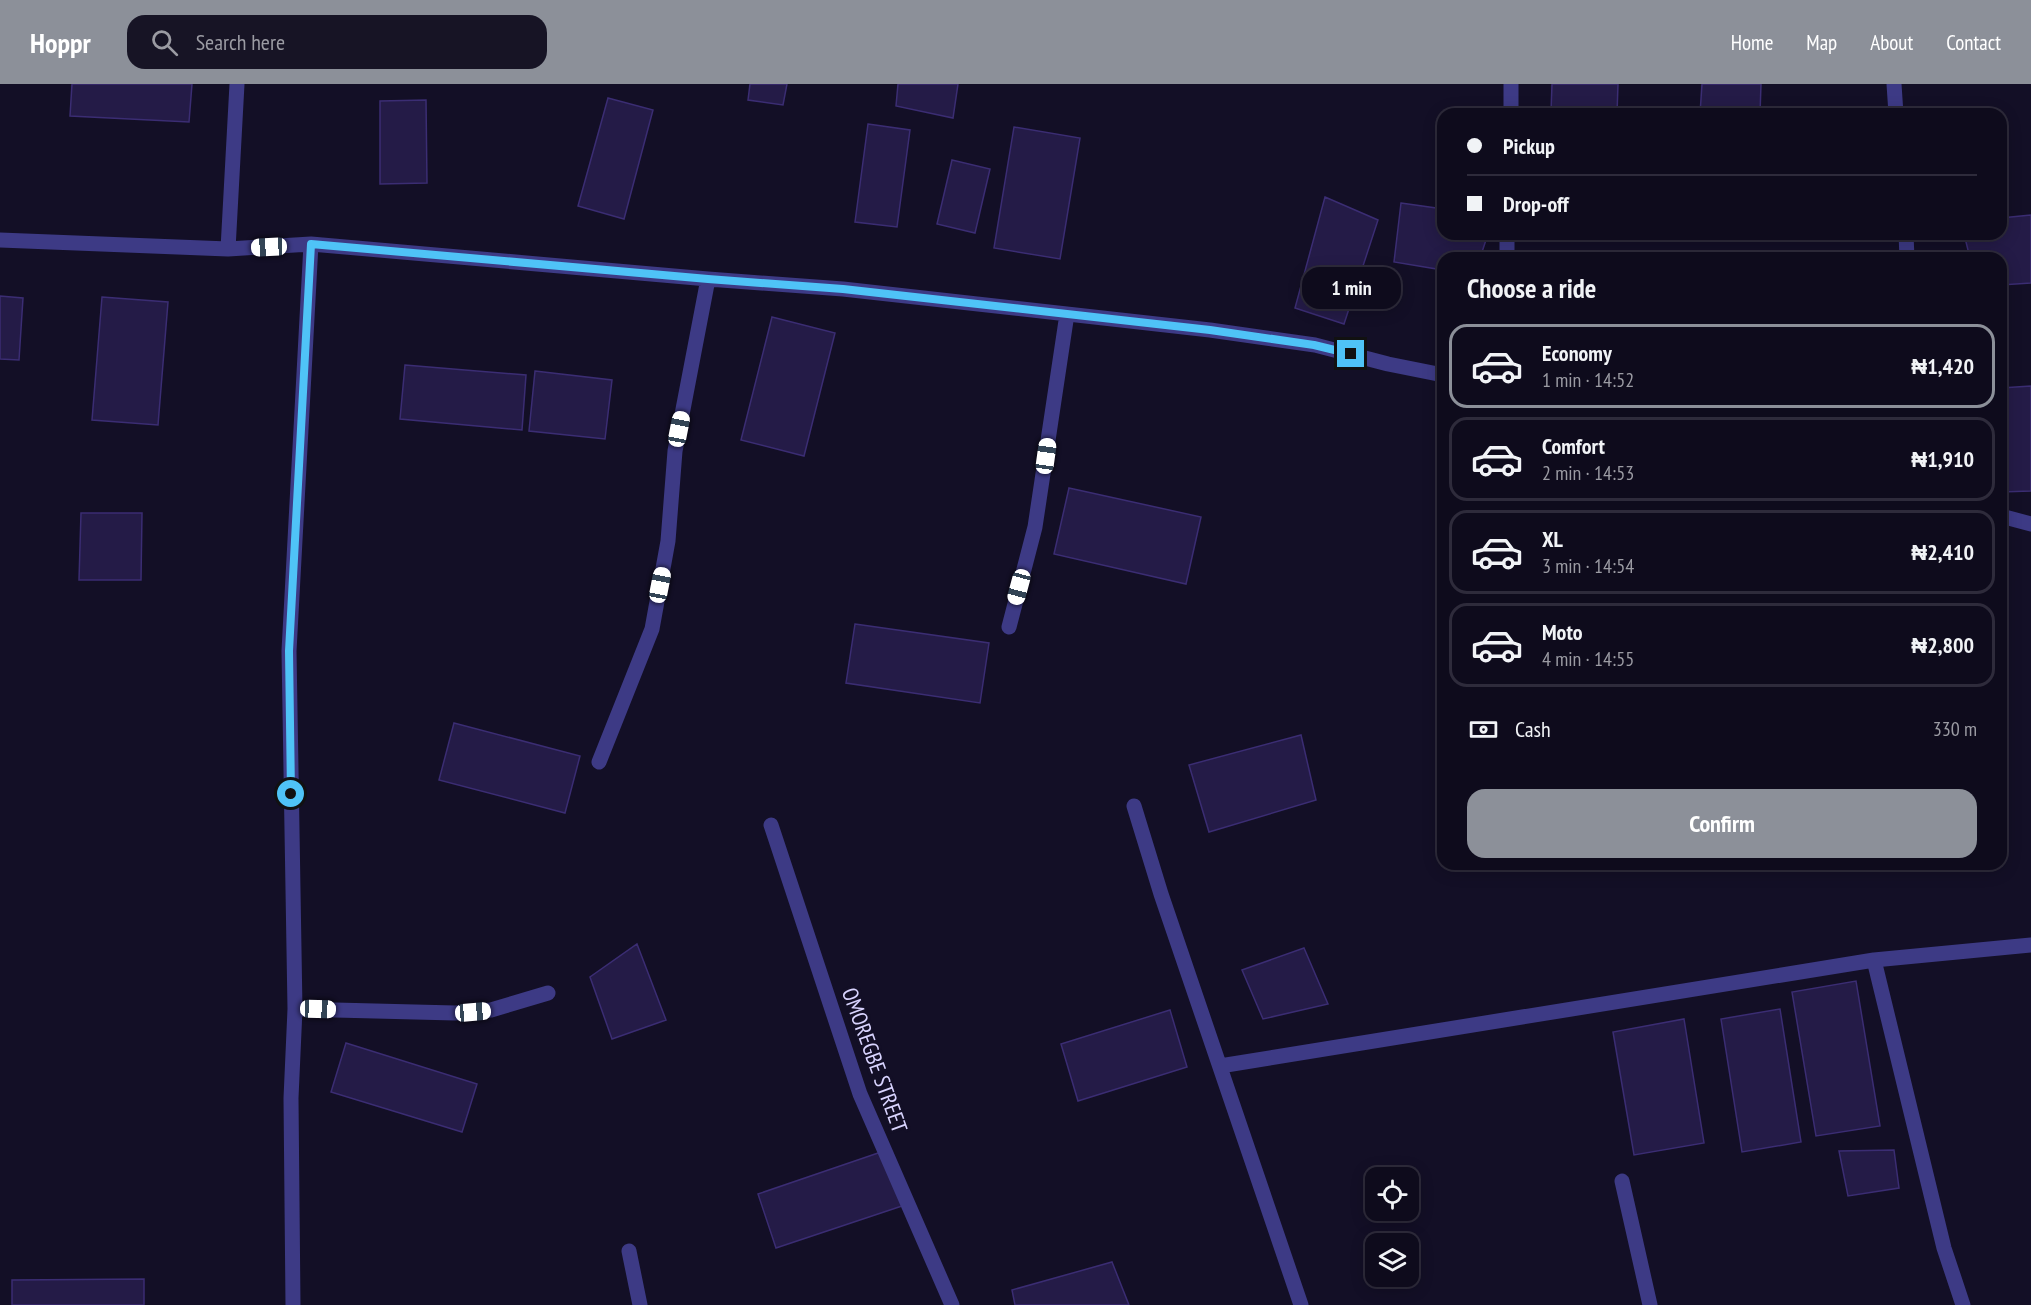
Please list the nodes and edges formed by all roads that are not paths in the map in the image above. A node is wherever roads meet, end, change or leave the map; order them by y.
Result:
1 (237, 84) edge
2 (1511, 84) edge
3 (1894, 84) edge
4 (1510, 108) edge
5 (1896, 108) edge
6 (0, 240) edge
7 (311, 244) junction
8 (228, 249) junction
9 (708, 279) junction
10 (1067, 314) junction
11 (1437, 374) edge
12 (2007, 518) edge
13 (2031, 524) edge
14 (1009, 627) dead end
15 (599, 762) dead end
16 (1134, 806) dead end
17 (771, 825) dead end
18 (2031, 945) edge
19 (1874, 960) junction
20 (548, 993) dead end
21 (295, 1009) junction
22 (1220, 1065) junction
23 (1622, 1181) dead end
24 (629, 1251) dead end
25 (293, 1305) edge
26 (640, 1305) edge
27 (952, 1305) edge
28 (1301, 1305) edge
29 (1650, 1305) edge
30 (1963, 1305) edge

1 - 8 street
2 - 4 street
3 - 5 street
6 - 8 street
7 - 8 street
7 - 9 street
7 - 21 street
9 - 10 street
9 - 15 street
10 - 11 street
10 - 14 street
12 - 13 street
16 - 22 street
17 - 27 street, OMOREGBE STREET
18 - 19 street
19 - 22 street
19 - 30 street
20 - 21 street
21 - 25 street
22 - 28 street
23 - 29 street
24 - 26 street

